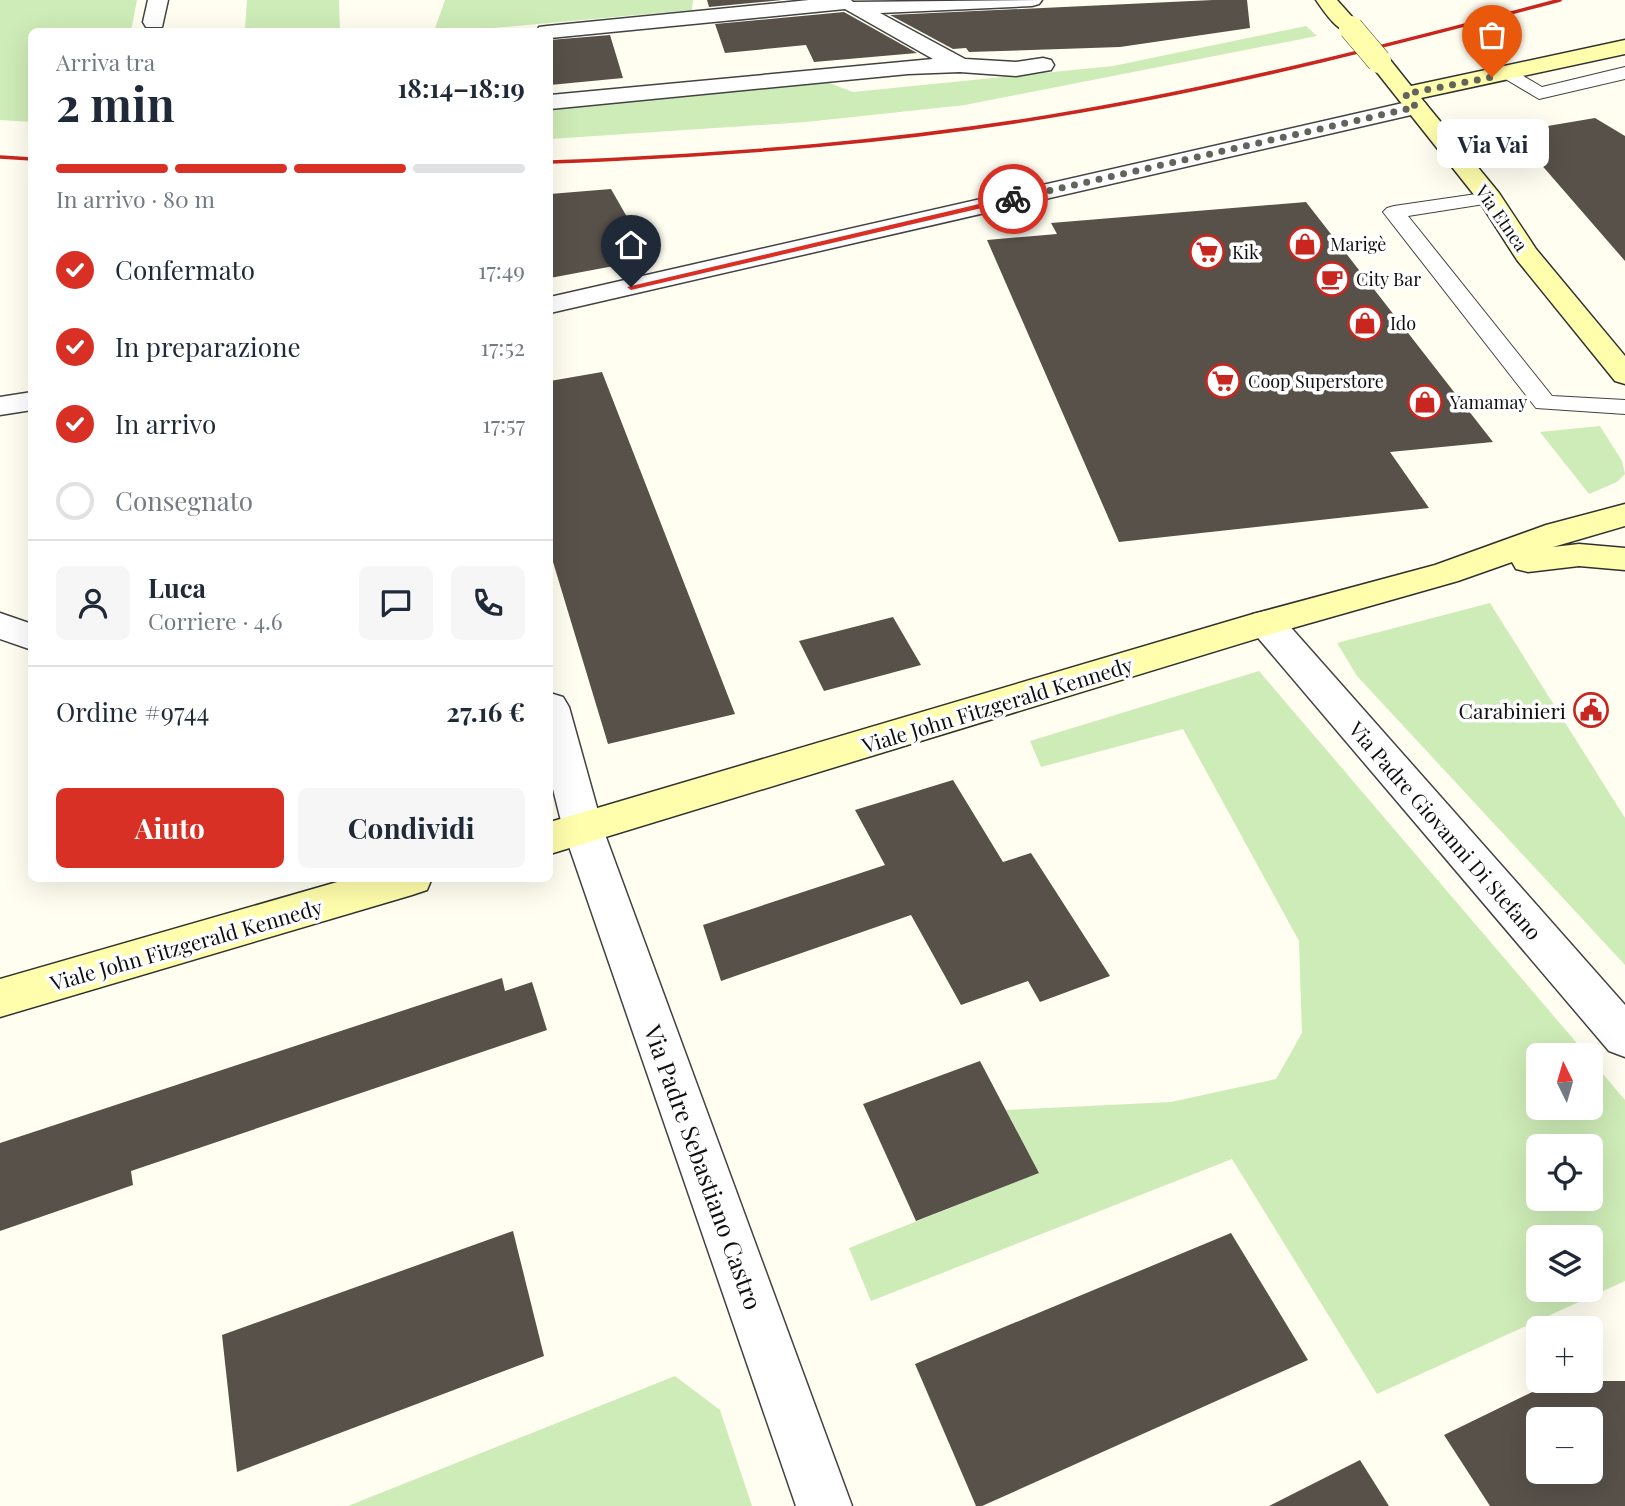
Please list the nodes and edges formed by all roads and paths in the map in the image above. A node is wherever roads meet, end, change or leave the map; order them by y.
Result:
1 (159, 0) edge
2 (1032, 0) edge
3 (1326, 0) edge
4 (845, 4) edge
5 (154, 22) dead end
6 (553, 31) edge
7 (1625, 47) edge
8 (1580, 57) junction
9 (960, 65) junction
10 (1043, 65) dead end
11 (1506, 74) junction
12 (1619, 74) edge
13 (1411, 101) junction
14 (553, 102) edge
15 (1490, 198) junction
16 (553, 304) edge
17 (1620, 364) edge
18 (28, 402) edge
19 (0, 406) edge
20 (1625, 407) edge
21 (1625, 515) edge
22 (1625, 559) edge
23 (1446, 573) junction
24 (1266, 624) junction
25 (0, 625) edge
26 (28, 636) edge
27 (553, 731) edge
28 (566, 834) edge
29 (398, 882) edge
30 (0, 998) edge
31 (1625, 1037) edge
32 (824, 1506) edge

1 - 5 street
2 - 4 street
3 - 13 main road, Via Etnea, bridge
4 - 6 street
4 - 9 street
7 - 8 main road
8 - 11 main road
8 - 12 lane
9 - 10 street
9 - 14 street
11 - 12 lane
11 - 13 main road
13 - 15 main road, Via Etnea
13 - 16 street
15 - 17 main road, Via Etnea
15 - 20 lane
18 - 19 street
21 - 23 main road
22 - 23 main road
23 - 24 main road, Viale John Fitzgerald Kennedy
24 - 28 main road, Viale John Fitzgerald Kennedy
24 - 31 street, Via Padre Giovanni Di Stefano
25 - 26 street
27 - 28 street, Via Padre Sebastiano Castro
28 - 32 street, Via Padre Sebastiano Castro
29 - 30 main road, Viale John Fitzgerald Kennedy

